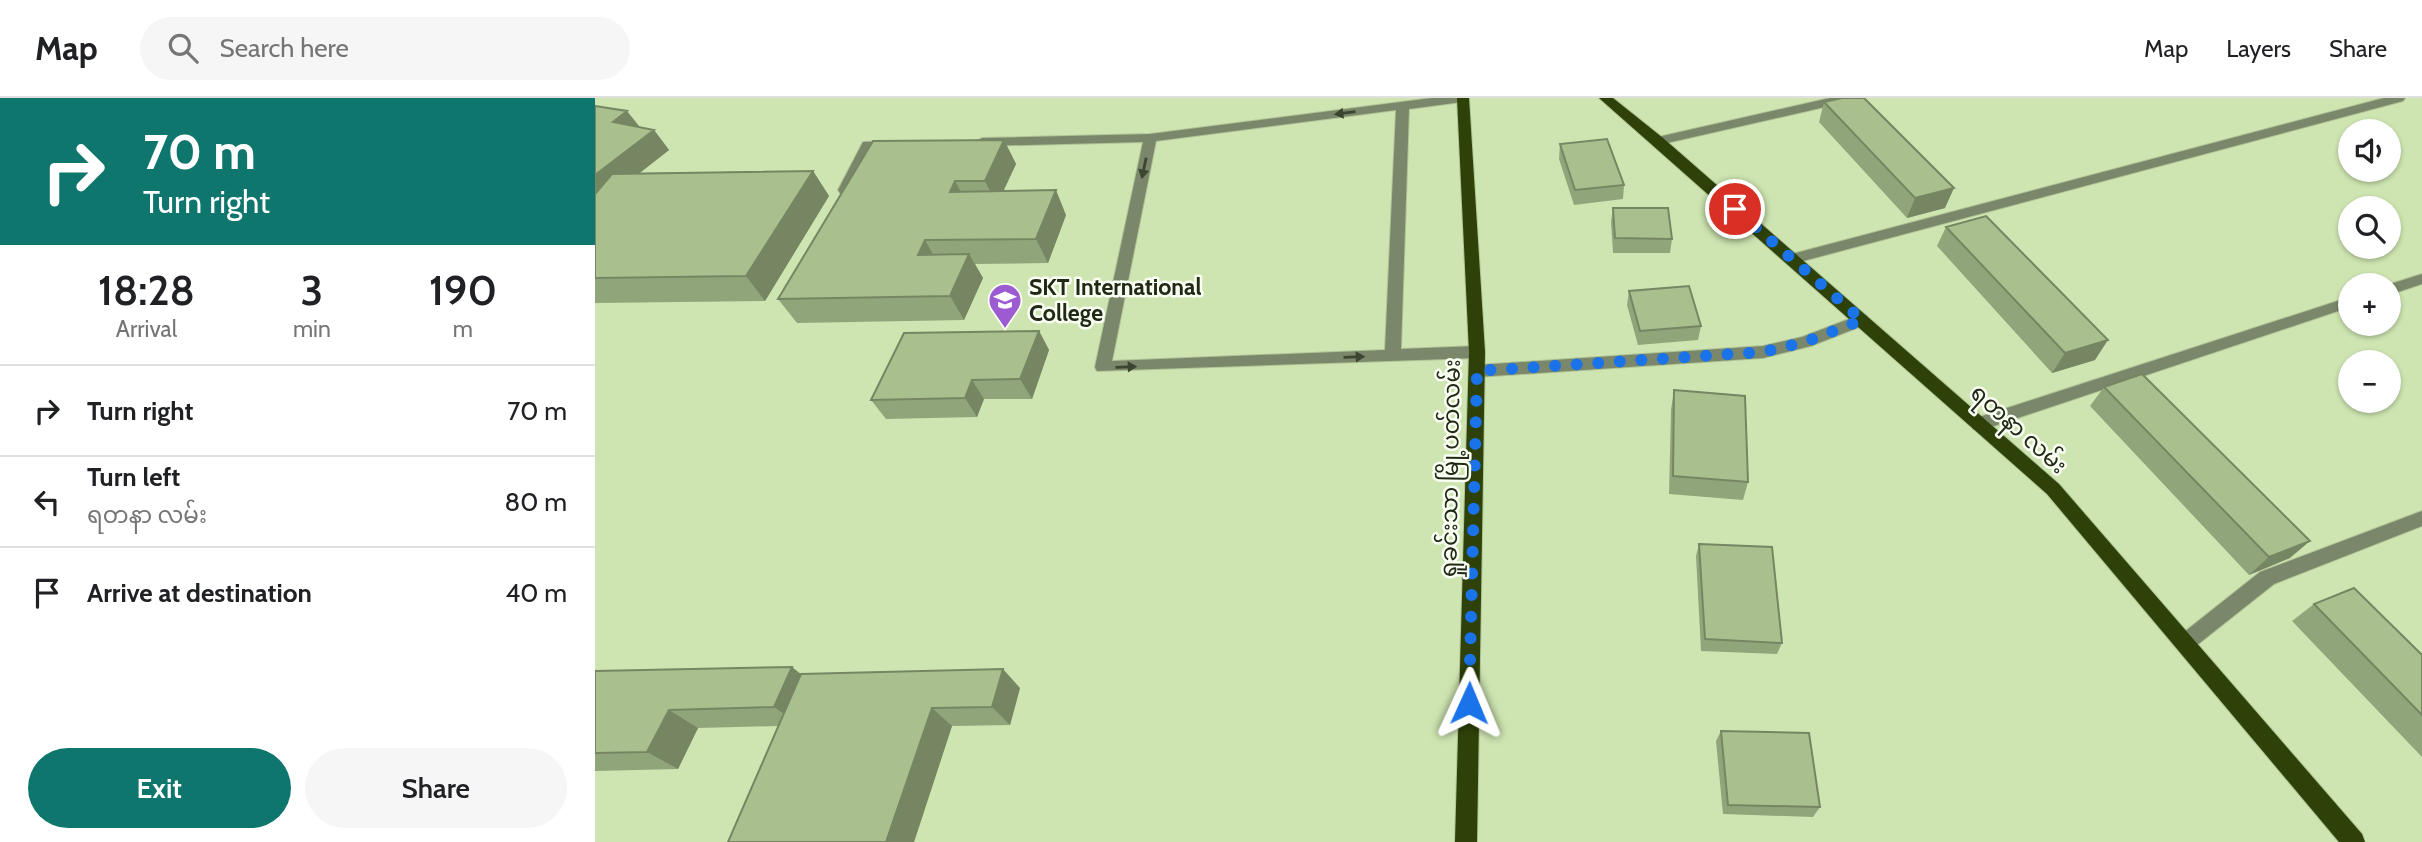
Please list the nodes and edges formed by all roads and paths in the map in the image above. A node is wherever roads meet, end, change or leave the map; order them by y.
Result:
1 (1462, 98) edge
2 (1605, 98) edge
3 (1847, 98) edge
4 (2399, 98) edge
5 (1403, 105) junction
6 (1150, 138) junction
7 (1658, 142) junction
8 (962, 143) edge
9 (909, 144) edge
10 (839, 203) edge
11 (1792, 259) junction
12 (2422, 279) edge
13 (2401, 286) edge
14 (2338, 307) edge
15 (1862, 320) junction
16 (1477, 352) junction
17 (1393, 355) junction
18 (1477, 371) junction
19 (1979, 424) junction
20 (2422, 518) edge
21 (2185, 643) junction
22 (1467, 842) edge
23 (2354, 842) edge

1 - 5 street
1 - 16 main road, ရှုခင်းသာ မြို့ပတ်လမ်း
2 - 7 main road, ရတနာ လမ်း
3 - 7 street
4 - 11 street
5 -> 6 street
5 - 17 street
6 - 8 street
6 -> 17 street
7 - 11 main road, ရတနာ လမ်း
9 - 10 street
11 - 15 main road, ရတနာ လမ်း
12 - 13 street
14 - 19 street
15 - 18 street
15 - 19 main road, ရတနာ လမ်း
16 - 17 street
16 - 18 main road, ရှုခင်းသာ မြို့ပတ်လမ်း
18 - 22 main road, ရှုခင်းသာ မြို့ပတ်လမ်း
19 - 21 main road, ရတနာ လမ်း
20 - 21 street
21 - 23 main road, ရတနာ လမ်း

